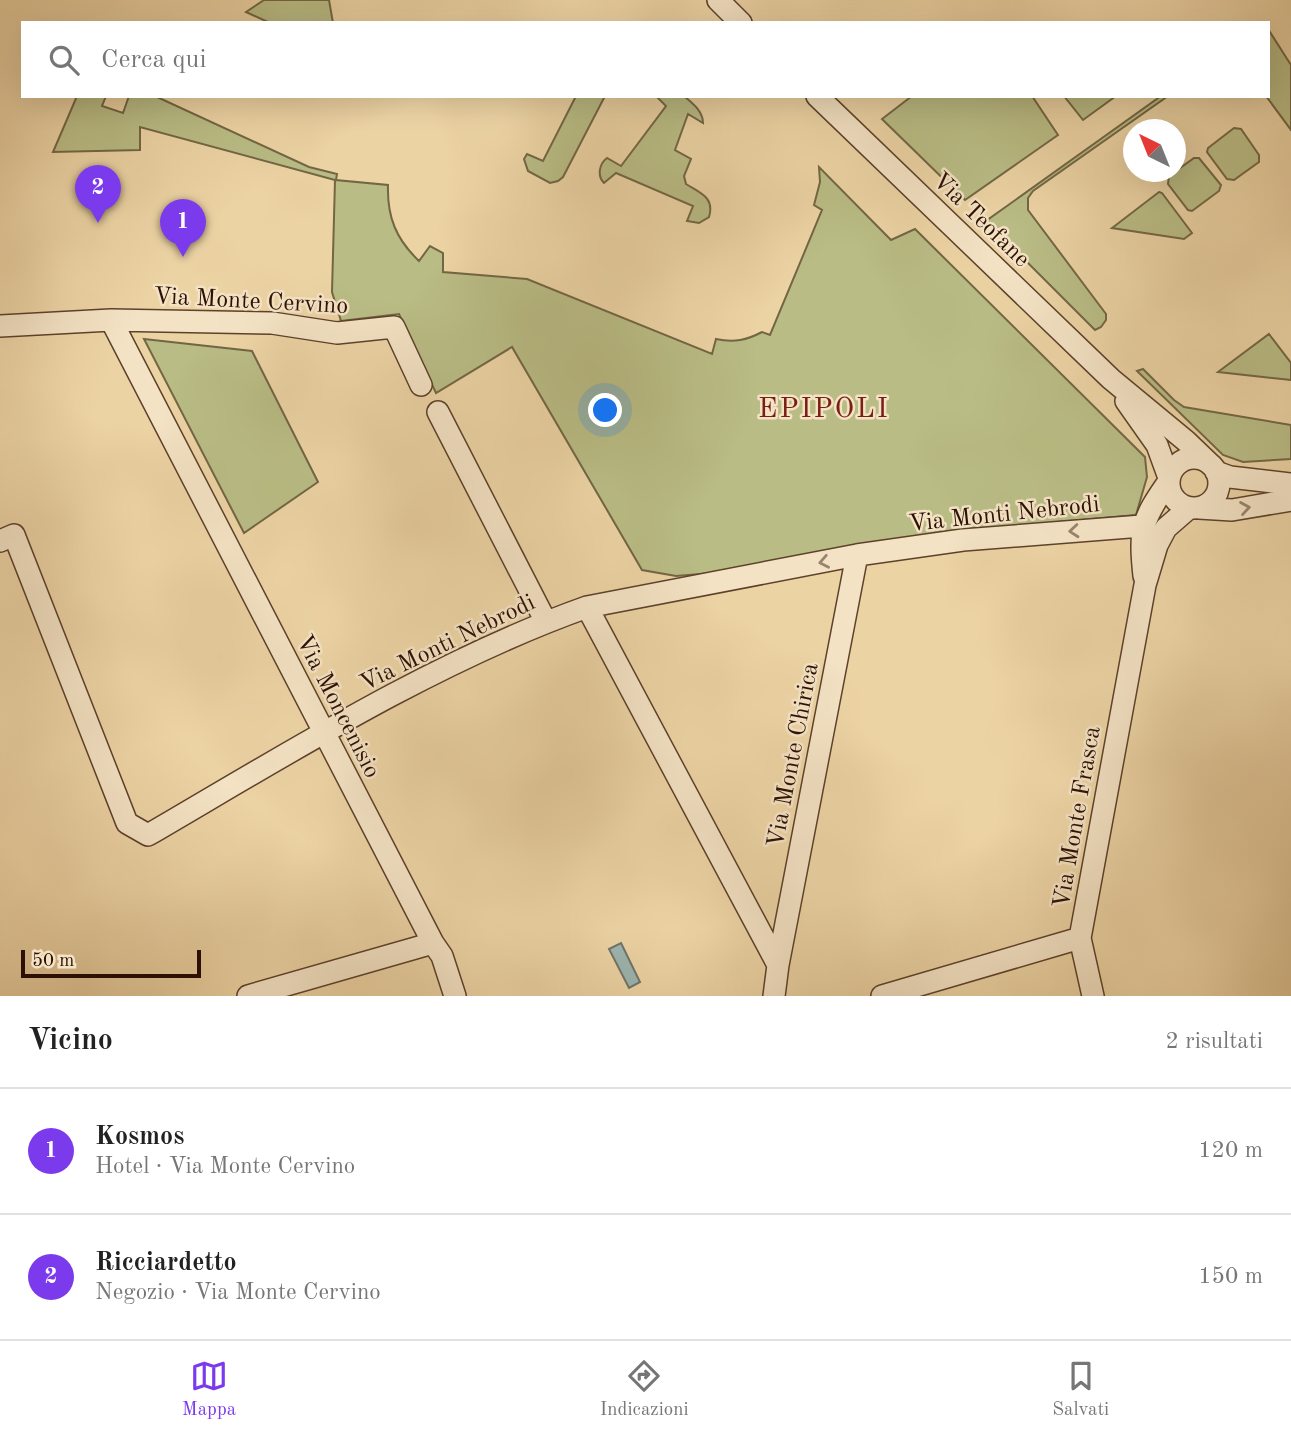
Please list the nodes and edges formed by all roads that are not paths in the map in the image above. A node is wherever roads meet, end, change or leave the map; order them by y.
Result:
1 (718, 0) edge
2 (739, 21) edge
3 (819, 98) edge
4 (111, 320) junction
5 (0, 326) edge
6 (1111, 379) junction
7 (421, 385) dead end
8 (438, 412) dead end
9 (1214, 468) junction
10 (1169, 479) junction
11 (1291, 484) edge
12 (1291, 500) edge
13 (1194, 508) junction
14 (1142, 526) junction
15 (0, 541) edge
16 (857, 555) junction
17 (1145, 585) junction
18 (587, 607) junction
19 (546, 622) junction
20 (323, 733) junction
21 (1080, 938) junction
22 (433, 943) junction
23 (778, 965) junction
24 (247, 996) edge
25 (455, 996) edge
26 (774, 996) edge
27 (883, 996) edge
28 (1093, 996) edge

1 - 2 street
3 - 6 street, Via Teofane
4 - 5 street, Via Monte Cervino
4 - 7 street, Via Monte Cervino
4 - 20 street, Via Moncenisio
6 - 9 street
6 - 10 street
8 - 19 street
9 - 10 street
9 - 11 street
9 - 13 street
10 - 13 street
10 - 14 street
13 -> 12 street
13 - 17 street
14 -> 16 street, Via Monti Nebrodi
14 - 17 street
15 - 20 street, Via Monti Nebrodi
16 -> 18 street, Via Monti Nebrodi
16 - 23 street, Via Monte Chirica
17 - 21 street, Via Monte Frasca
18 - 19 street, Via Monti Nebrodi
18 - 23 street
19 - 20 street, Via Monti Nebrodi
20 - 22 street, Via Moncenisio
21 - 27 street, Via Monte Frasca
21 - 28 street
22 - 24 street
22 - 25 street, Via Moncenisio
23 - 26 street, Via Monte Chirica

